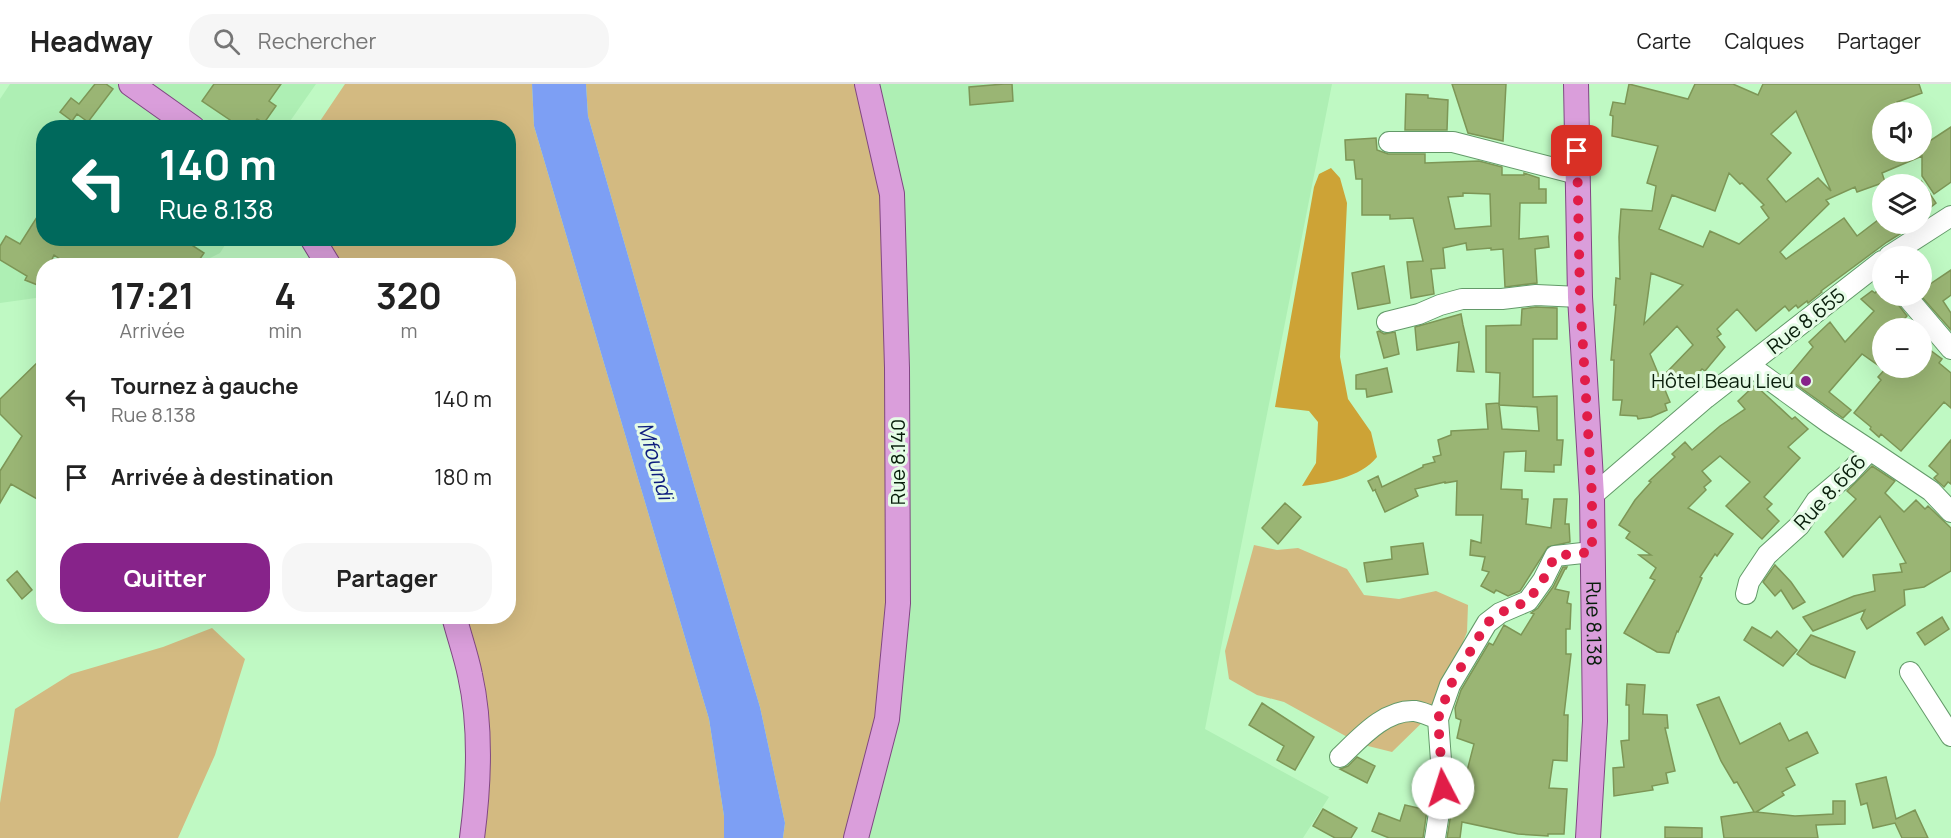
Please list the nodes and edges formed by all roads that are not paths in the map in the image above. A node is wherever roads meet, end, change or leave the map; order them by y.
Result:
1 (131, 84) edge
2 (867, 84) edge
3 (1576, 84) edge
4 (182, 120) edge
5 (1389, 142) dead end
6 (1577, 174) junction
7 (1951, 216) edge
8 (1907, 246) edge
9 (1872, 270) edge
10 (1580, 297) junction
11 (1914, 306) edge
12 (1387, 322) dead end
13 (1951, 349) edge
14 (1749, 365) junction
15 (1870, 450) junction
16 (1592, 496) junction
17 (1951, 512) edge
18 (1592, 552) junction
19 (1746, 594) dead end
20 (456, 624) edge
21 (1910, 672) dead end
22 (1438, 719) junction
23 (1951, 736) edge
24 (1340, 757) dead end
25 (472, 838) edge
26 (856, 838) edge
27 (1434, 838) edge
28 (1588, 838) edge

1 - 4 main road
2 - 26 main road, Rue 8.140
3 - 6 main road, Rue 8.138
5 - 6 street
6 - 10 main road, Rue 8.138
7 - 8 street, Rue 8.655
9 - 14 street, Rue 8.655
10 - 12 street
10 - 16 main road, Rue 8.138
11 - 13 street
14 - 15 street, Rue 8.666
14 - 16 street, Rue 8.655
15 - 17 street
15 - 19 street, Rue 8.666
16 - 18 main road, Rue 8.138
18 - 22 street
18 - 28 main road, Rue 8.138
20 - 25 main road
21 - 23 street
22 - 24 street
22 - 27 street

